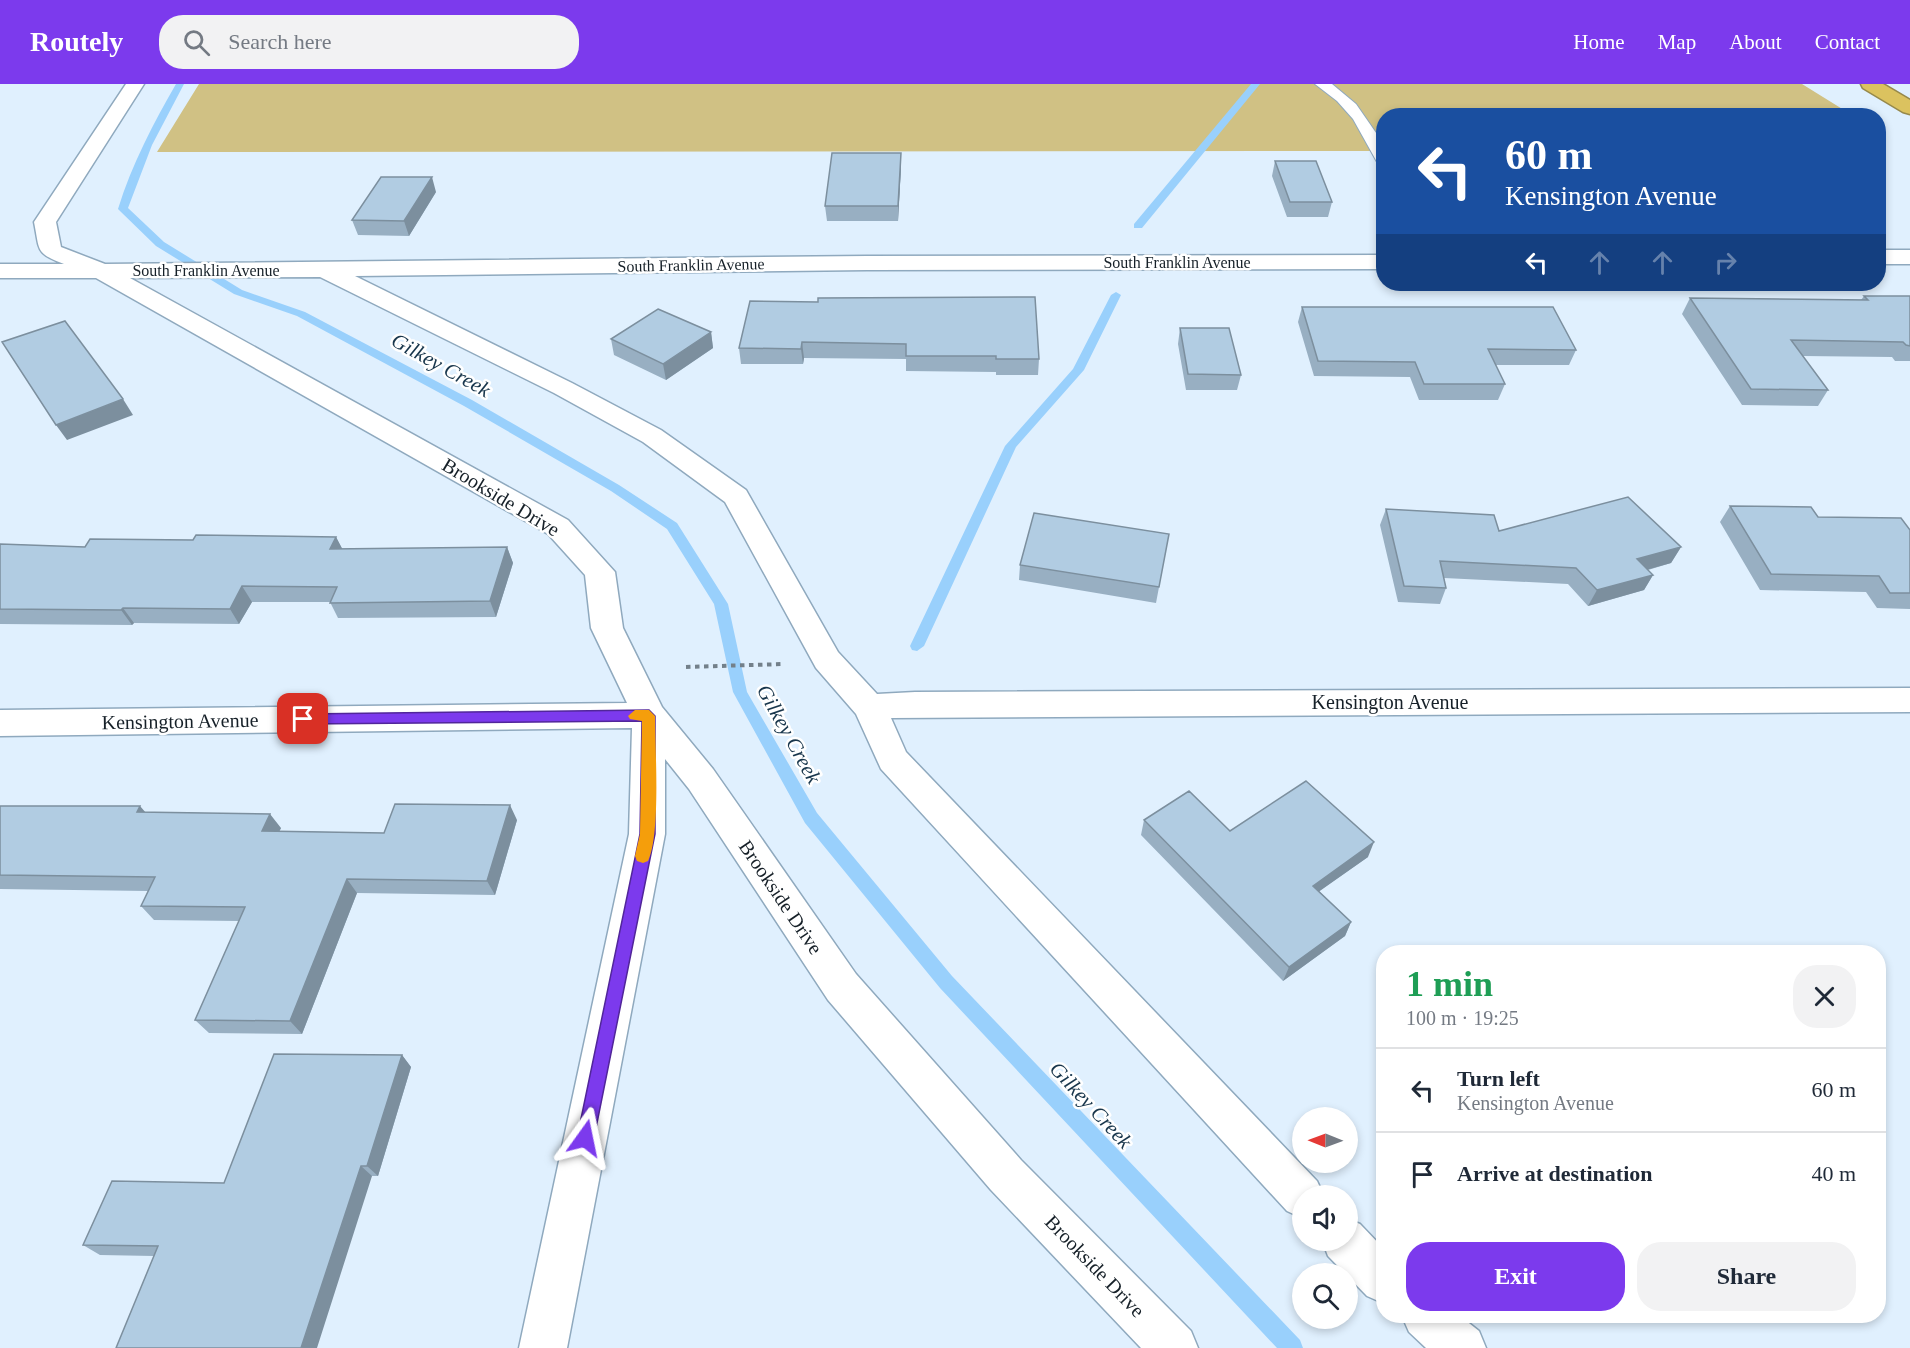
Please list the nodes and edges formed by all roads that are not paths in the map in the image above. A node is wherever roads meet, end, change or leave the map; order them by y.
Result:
1 (135, 84) edge
2 (1322, 84) edge
3 (1870, 84) edge
4 (1910, 108) edge
5 (1376, 143) edge
6 (1886, 257) edge
7 (1910, 257) edge
8 (1376, 262) edge
9 (321, 269) junction
10 (99, 270) junction
11 (0, 271) edge
12 (1910, 700) edge
13 (870, 707) junction
14 (649, 716) junction
15 (0, 723) edge
16 (1292, 1185) edge
17 (1355, 1251) edge
18 (1376, 1273) edge
19 (1433, 1323) edge
20 (543, 1348) edge
21 (1174, 1348) edge
22 (1462, 1348) edge

1 - 10 street, Brookside Drive
2 - 5 lane
3 - 4 highway
6 - 7 street
8 - 9 street, South Franklin Avenue
9 - 10 street, South Franklin Avenue
9 - 13 street
10 - 11 street, South Franklin Avenue
10 - 14 street, Brookside Drive
12 - 13 street, Kensington Avenue
13 - 16 street
14 - 15 street, Kensington Avenue
14 - 20 street
14 - 21 street, Brookside Drive
17 - 18 street
19 - 22 street

